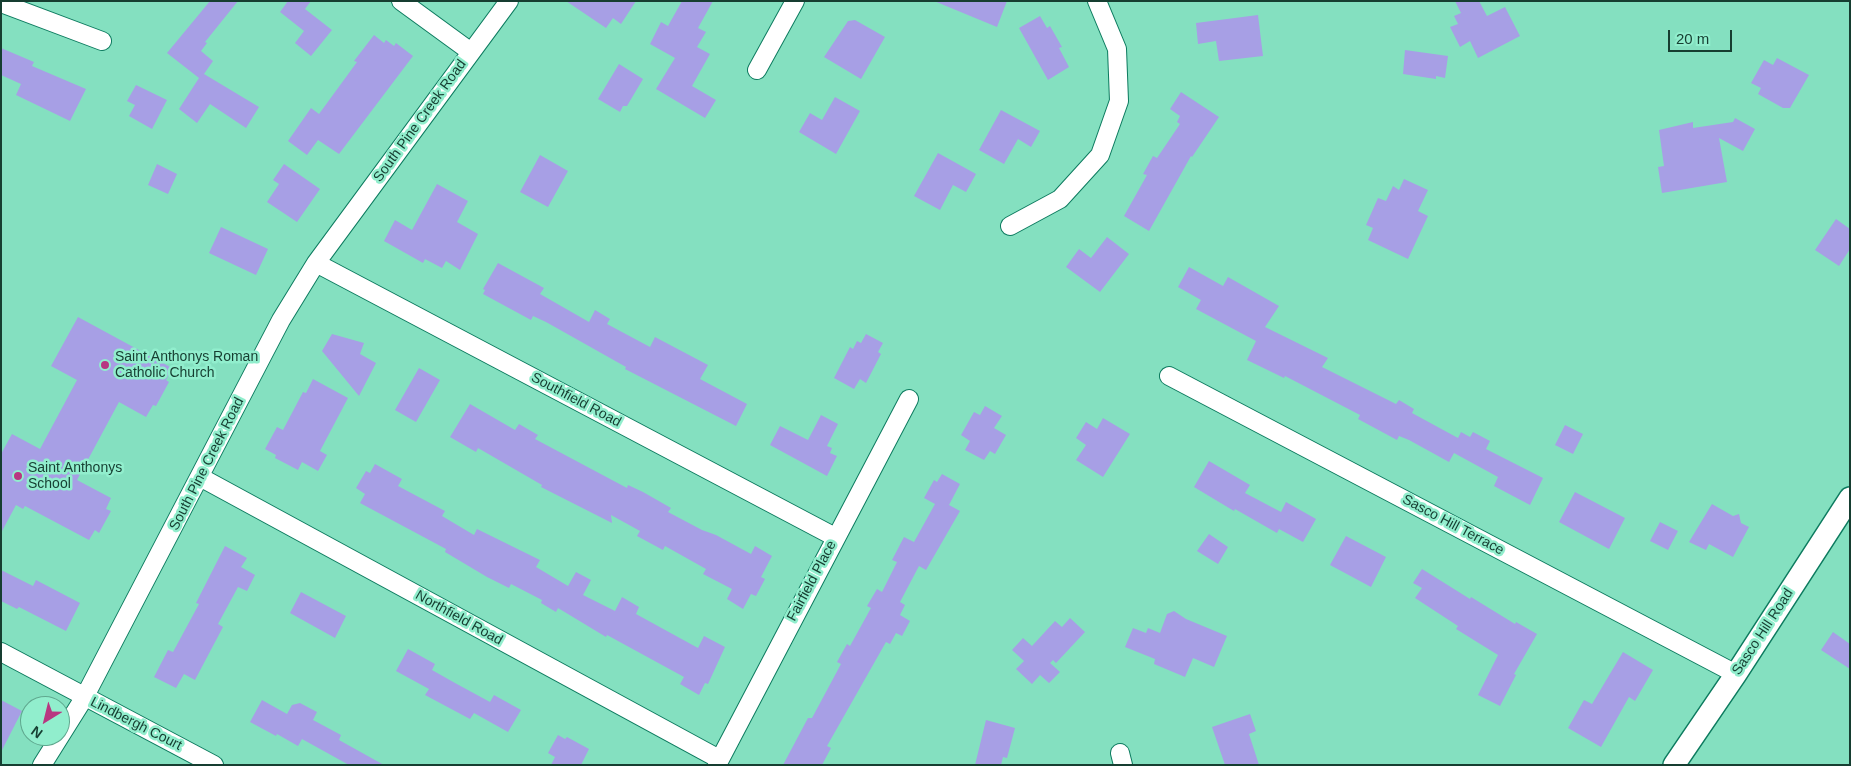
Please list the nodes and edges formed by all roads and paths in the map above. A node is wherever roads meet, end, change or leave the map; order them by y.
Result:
1 (401, 1) edge
2 (509, 1) edge
3 (794, 1) edge
4 (1097, 1) edge
5 (1, 2) edge
6 (102, 41) dead end
7 (471, 52) junction
8 (756, 70) dead end
9 (1010, 226) dead end
10 (316, 263) junction
11 (1169, 376) dead end
12 (909, 399) dead end
13 (200, 477) junction
14 (1850, 498) edge
15 (835, 537) junction
16 (1, 652) edge
17 (1736, 674) junction
18 (84, 698) junction
19 (718, 762) edge
20 (42, 765) edge
21 (214, 765) edge
22 (1674, 765) edge

1 - 7 street
2 - 7 street, South Pine Creek Road
3 - 8 street
4 - 9 street
5 - 6 street
7 - 10 street, South Pine Creek Road
10 - 13 street, South Pine Creek Road
10 - 15 street, Southfield Road
11 - 17 street, Sasco Hill Terrace
12 - 15 street, Fairfield Place
13 - 18 street, South Pine Creek Road
13 - 19 street, Northfield Road
14 - 17 street, Sasco Hill Road
15 - 19 street, Fairfield Place
16 - 18 street, Lindbergh Court
17 - 22 street, Sasco Hill Road
18 - 20 street, South Pine Creek Road
18 - 21 street, Lindbergh Court

